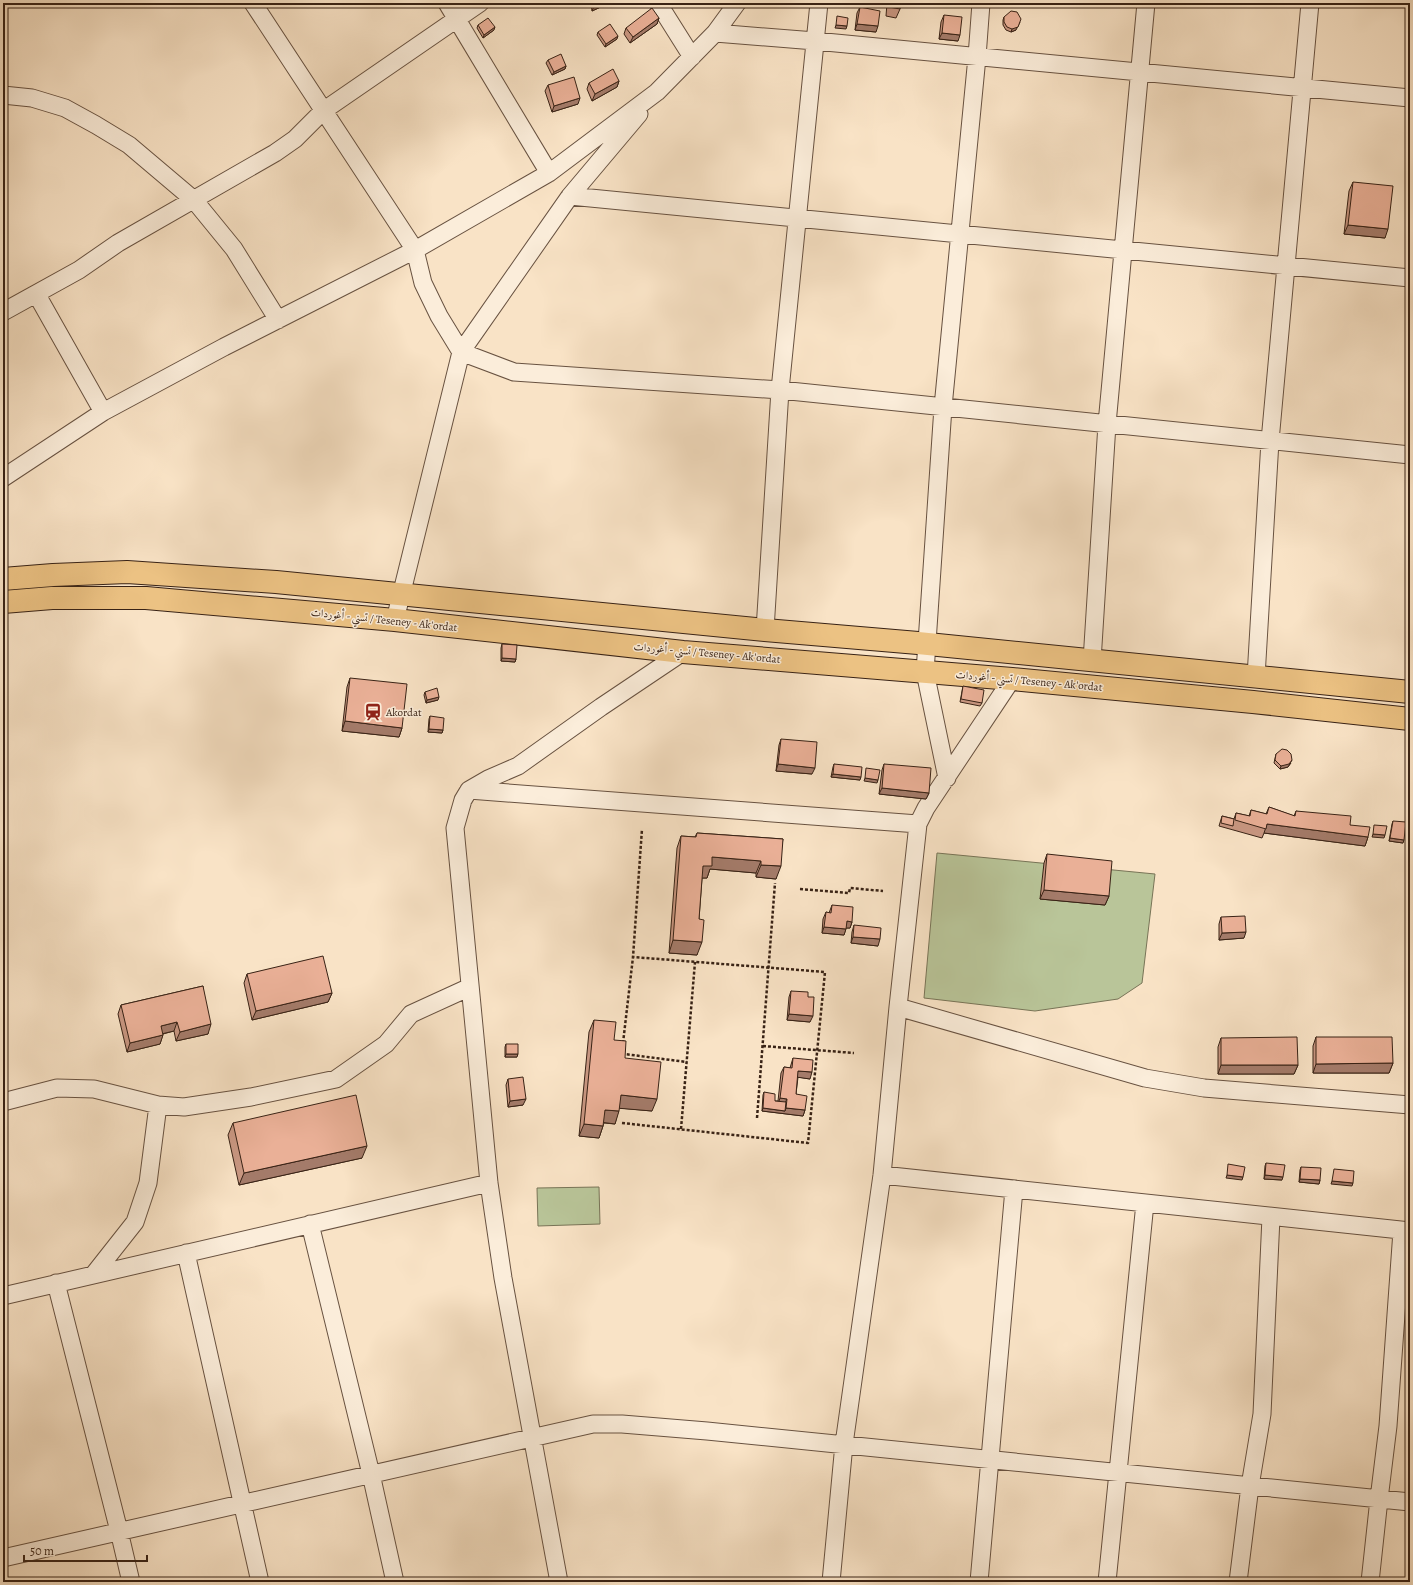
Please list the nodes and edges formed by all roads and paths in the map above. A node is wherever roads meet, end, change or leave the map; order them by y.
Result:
1 (253, 3) edge
2 (447, 3) edge
3 (480, 3) edge
4 (658, 3) edge
5 (737, 3) edge
6 (820, 3) edge
7 (981, 3) edge
8 (1146, 3) edge
9 (1310, 3) edge
10 (457, 18) junction
11 (714, 33) junction
12 (815, 41) junction
13 (692, 57) junction
14 (977, 57) junction
15 (1139, 72) junction
16 (1302, 88) junction
17 (657, 92) junction
18 (3, 95) edge
19 (1410, 98) edge
20 (323, 111) junction
21 (549, 173) junction
22 (570, 196) junction
23 (194, 200) junction
24 (797, 217) junction
25 (959, 233) junction
26 (1123, 249) junction
27 (415, 250) junction
28 (1286, 266) junction
29 (1410, 278) edge
30 (37, 295) junction
31 (3, 312) edge
32 (278, 320) junction
33 (461, 352) junction
34 (780, 390) junction
35 (944, 407) junction
36 (103, 412) junction
37 (1108, 424) junction
38 (1270, 440) junction
39 (1410, 455) edge
40 (3, 478) edge
41 (3, 579) edge
42 (402, 594) junction
43 (3, 602) edge
44 (395, 620) junction
45 (766, 630) junction
46 (927, 644) junction
47 (682, 652) junction
48 (1092, 661) junction
49 (925, 672) junction
50 (1256, 677) junction
51 (1012, 679) junction
52 (1410, 692) edge
53 (1410, 720) edge
54 (947, 778) junction
55 (469, 790) junction
56 (918, 824) junction
57 (642, 829) dead end
58 (776, 883) edge
59 (800, 889) dead end
60 (883, 891) dead end
61 (633, 957) junction
62 (695, 962) junction
63 (769, 968) junction
64 (470, 987) junction
65 (898, 1007) junction
66 (763, 1046) junction
67 (817, 1050) junction
68 (854, 1054) dead end
69 (687, 1062) junction
70 (3, 1102) edge
71 (1410, 1104) edge
72 (158, 1105) junction
73 (757, 1118) dead end
74 (622, 1123) dead end
75 (681, 1129) junction
76 (882, 1175) junction
77 (489, 1184) junction
78 (1014, 1189) junction
79 (1144, 1203) junction
80 (1271, 1216) junction
81 (310, 1224) junction
82 (1406, 1231) edge
83 (186, 1253) junction
84 (94, 1274) junction
85 (56, 1283) junction
86 (3, 1296) edge
87 (532, 1438) junction
88 (844, 1444) junction
89 (990, 1459) junction
90 (1118, 1472) junction
91 (371, 1474) junction
92 (1250, 1486) junction
93 (1379, 1499) junction
94 (1410, 1502) edge
95 (241, 1504) junction
96 (120, 1531) junction
97 (3, 1558) edge
98 (131, 1582) edge
99 (260, 1582) edge
100 (395, 1582) edge
101 (559, 1582) edge
102 (831, 1582) edge
103 (979, 1582) edge
104 (1107, 1582) edge
105 (1238, 1582) edge
106 (1370, 1582) edge

1 - 20 street
2 - 10 street
3 - 10 street
4 - 13 street
5 - 11 street
6 - 12 street
7 - 14 street
8 - 15 street
9 - 16 street
10 - 20 street
10 - 21 street
11 - 12 street
11 - 13 street
12 - 14 street
12 - 24 street
13 - 17 street
14 - 15 street
14 - 25 street
15 - 16 street
15 - 26 street
16 - 19 street
16 - 28 street
17 - 21 street
17 - 22 street
18 - 23 street
20 - 23 street
20 - 27 street
21 - 27 street
22 - 24 street
22 - 33 street
23 - 30 street
23 - 32 street
24 - 25 street
24 - 34 street
25 - 26 street
25 - 35 street
26 - 28 street
26 - 37 street
27 - 32 street
27 - 33 street
28 - 29 street
28 - 38 street
30 - 31 street
30 - 36 street
32 - 36 street
33 - 34 street
33 - 42 street
34 - 35 street
34 - 45 street
35 - 37 street
35 - 46 street
36 - 40 street
37 - 38 street
37 - 48 street
38 - 39 street
38 - 50 street
41 - 42 main road
42 - 44 street
42 - 45 main road
43 - 44 main road, تسني - أغوردات / Teseney - Ak'ordat
44 - 47 main road, تسني - أغوردات / Teseney - Ak'ordat
45 - 46 main road
46 - 48 main road
46 - 49 street
47 - 49 main road, تسني - أغوردات / Teseney - Ak'ordat
47 - 55 street
48 - 50 main road
49 - 51 main road, تسني - أغوردات / Teseney - Ak'ordat
49 - 54 street
50 - 52 main road
51 - 53 main road, تسني - أغوردات / Teseney - Ak'ordat
51 - 54 street
54 - 56 street
55 - 56 street
55 - 64 street
56 - 65 street
57 - 61 path
58 - 63 path
59 - 60 path
61 - 62 path
61 - 69 path
62 - 63 path
62 - 69 path
63 - 66 path
63 - 67 path
64 - 72 street
64 - 77 street
65 - 71 street
65 - 76 street
66 - 67 path
66 - 73 path
67 - 68 path
67 - 75 path
69 - 75 path
70 - 72 street
72 - 84 street
74 - 75 path
76 - 78 street
76 - 88 street
77 - 81 street
77 - 87 street
78 - 79 street
78 - 89 street
79 - 80 street
79 - 90 street
80 - 82 street
80 - 92 street
81 - 83 street
81 - 91 street
82 - 93 street
83 - 84 street
83 - 95 street
84 - 85 street
85 - 86 street
85 - 96 street
87 - 88 street
87 - 91 street
87 - 101 street
88 - 89 street
88 - 102 street
89 - 90 street
89 - 103 street
90 - 92 street
90 - 104 street
91 - 95 street
91 - 100 street
92 - 93 street
92 - 105 street
93 - 94 street
93 - 106 street
95 - 96 street
95 - 99 street
96 - 97 street
96 - 98 street

